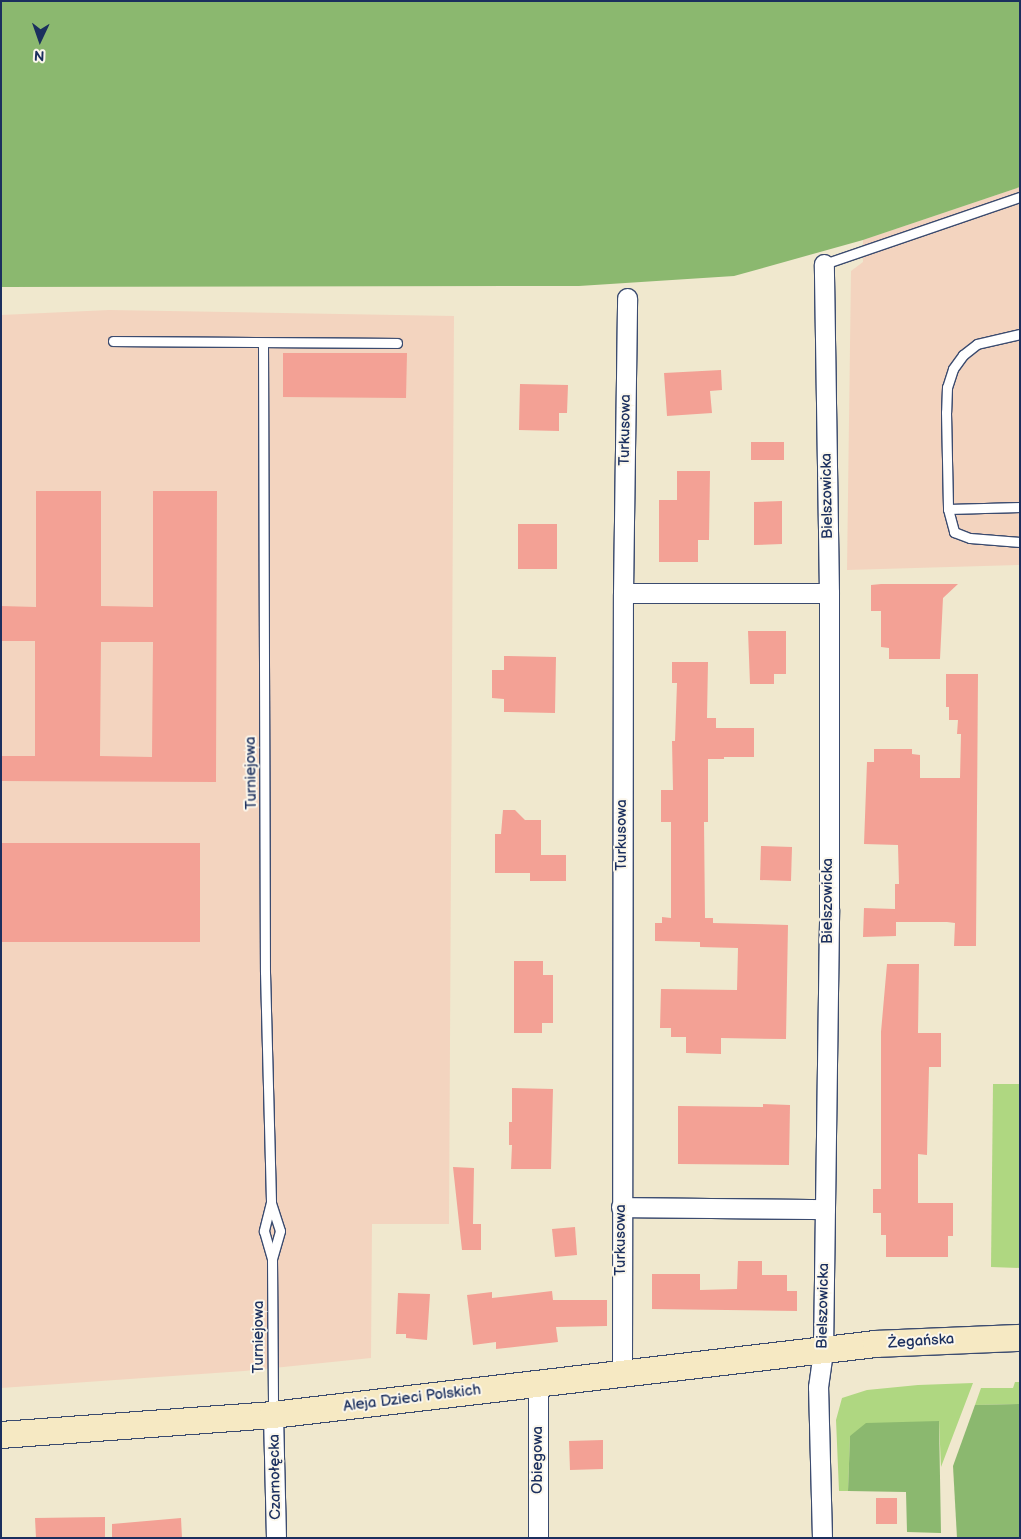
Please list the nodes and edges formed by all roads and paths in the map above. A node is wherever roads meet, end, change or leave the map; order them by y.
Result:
1 (1020, 197) edge
2 (824, 264) joint
3 (627, 298) dead end
4 (1020, 334) edge
5 (113, 341) dead end
6 (263, 343) junction
7 (397, 343) dead end
8 (1020, 507) edge
9 (948, 509) junction
10 (1020, 542) edge
11 (623, 593) junction
12 (829, 593) junction
13 (271, 1202) junction
14 (621, 1207) junction
15 (825, 1209) junction
16 (272, 1259) junction
17 (1020, 1338) edge
18 (823, 1351) junction
19 (622, 1373) junction
20 (538, 1383) junction
21 (273, 1415) junction
22 (1, 1435) edge
23 (276, 1538) edge
24 (538, 1538) edge
25 (822, 1538) edge

1 - 2 lane
2 - 12 street, Bielszowicka
3 - 11 street, Turkusowa
4 - 9 lane
5 - 6 lane
6 - 7 lane
6 - 13 lane, Turniejowa
8 - 9 lane
9 - 10 lane
11 - 12 street
11 - 14 street, Turkusowa
12 - 15 street, Bielszowicka
13 - 16 lane, Turniejowa
13 - 16 lane, Turniejowa
14 - 15 street
14 - 19 street, Turkusowa
15 - 18 street, Bielszowicka
16 - 21 lane, Turniejowa
17 - 18 street, Żegańska
18 - 19 street, Aleja Dzieci Polskich
18 - 25 street, Bielszowicka
19 - 20 street, Aleja Dzieci Polskich
20 - 21 street, Aleja Dzieci Polskich
20 - 24 street, Obiegowa
21 - 22 street, Aleja Dzieci Polskich
21 - 23 street, Czarnołęcka

